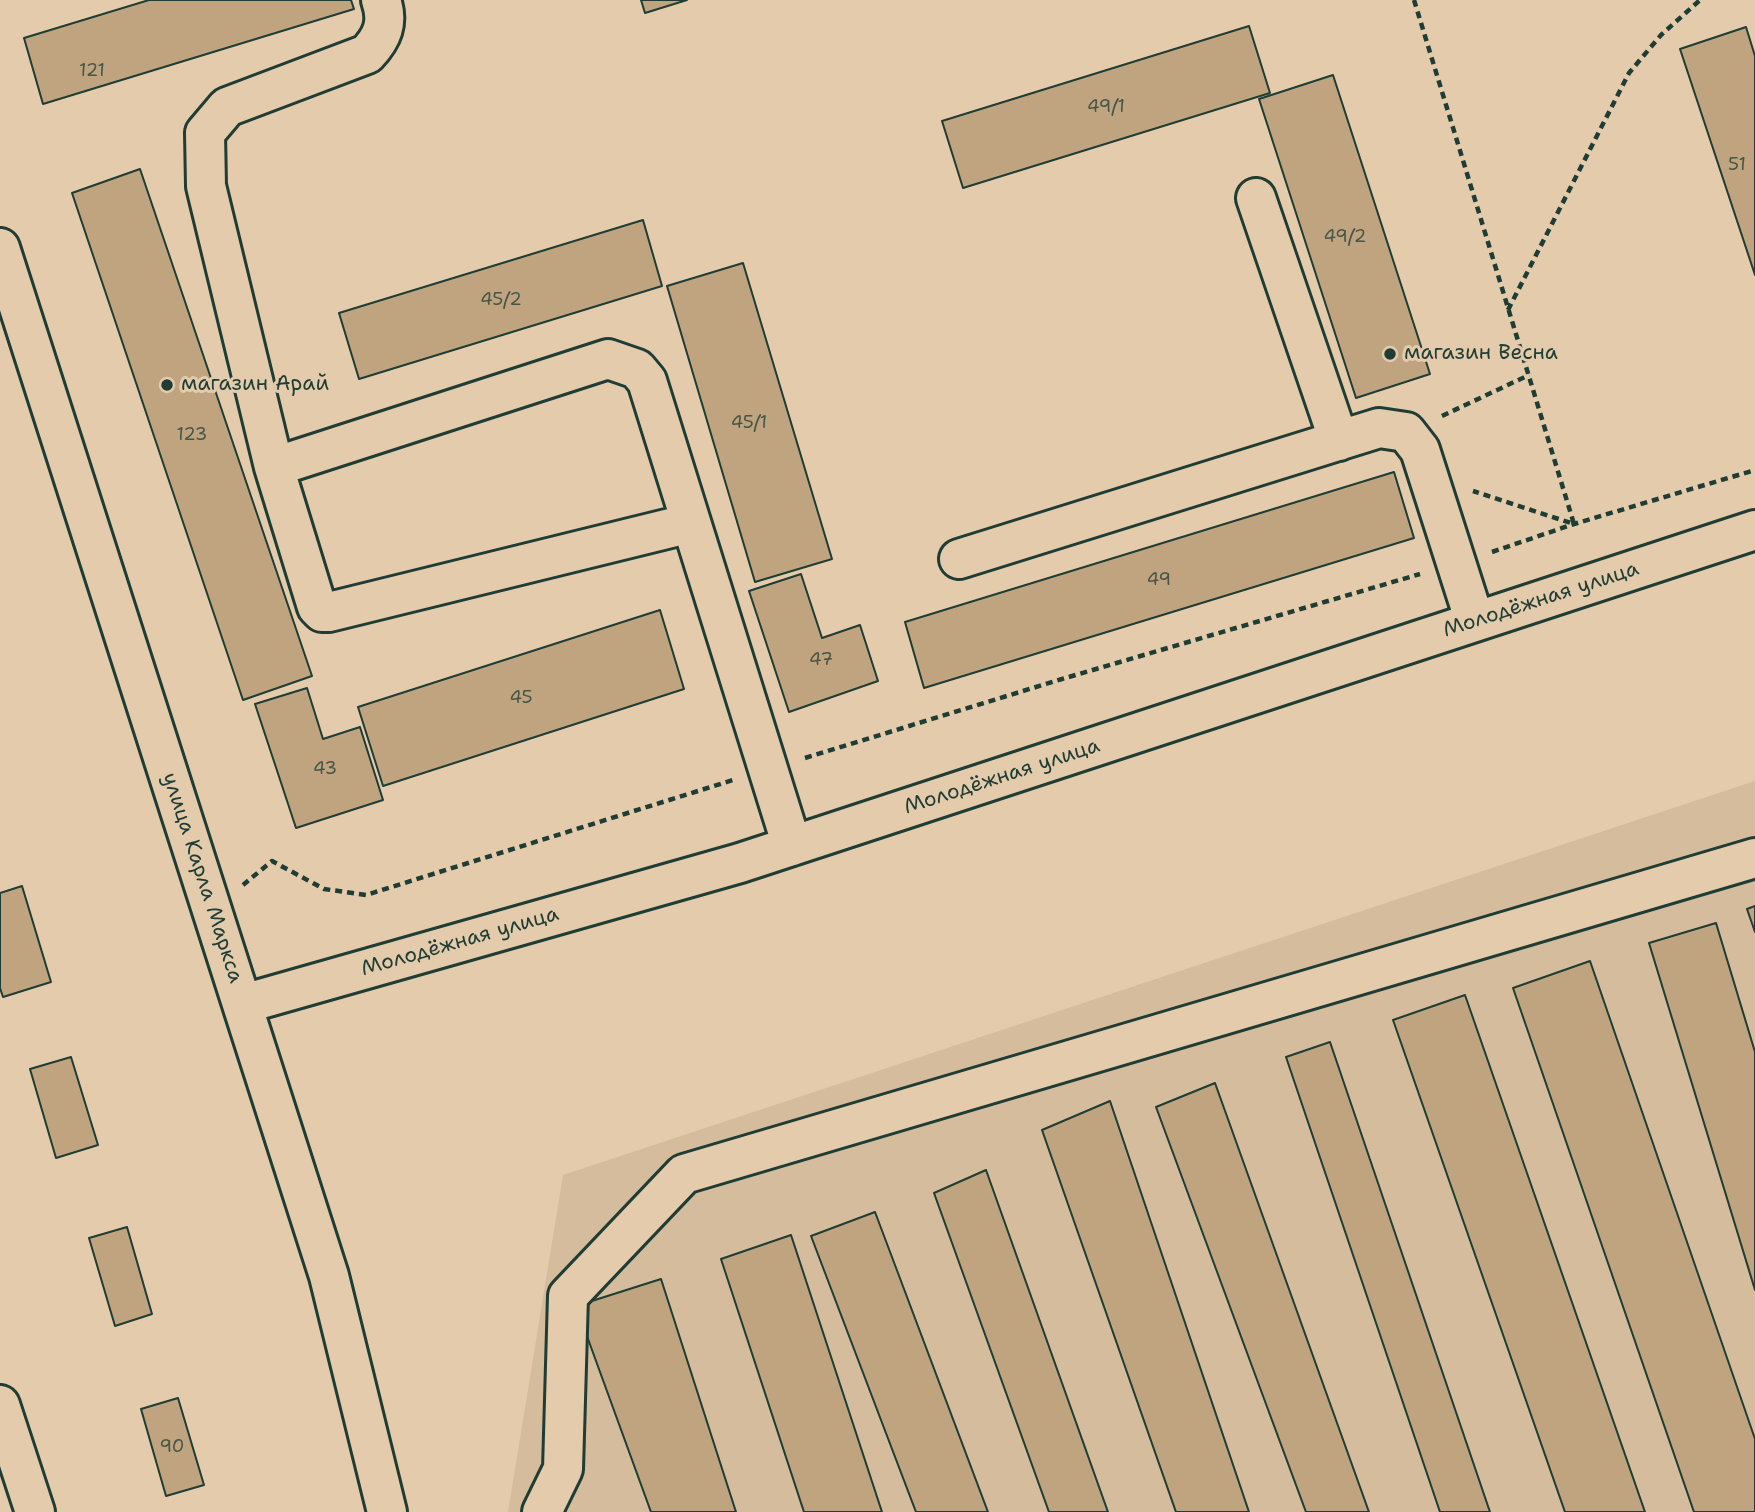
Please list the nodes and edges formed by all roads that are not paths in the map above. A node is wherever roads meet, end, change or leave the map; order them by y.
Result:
1 (382, 0) edge
2 (1256, 198) dead end
3 (4, 272) edge
4 (1339, 441) junction
5 (274, 467) junction
6 (691, 523) junction
7 (1755, 530) edge
8 (959, 559) dead end
9 (1475, 622) junction
10 (792, 846) junction
11 (1755, 858) edge
12 (243, 1004) junction
13 (0, 1405) edge
14 (35, 1512) edge
15 (387, 1512) edge
16 (542, 1512) edge

1 - 5 street
2 - 4 street
3 - 12 street, улица Карла Маркса
4 - 8 street
4 - 9 street
5 - 6 street
5 - 6 street
6 - 10 street
7 - 9 street, Молодёжная улица
9 - 10 street, Молодёжная улица
10 - 12 street, Молодёжная улица
11 - 16 street
12 - 15 street, улица Карла Маркса
13 - 14 street

